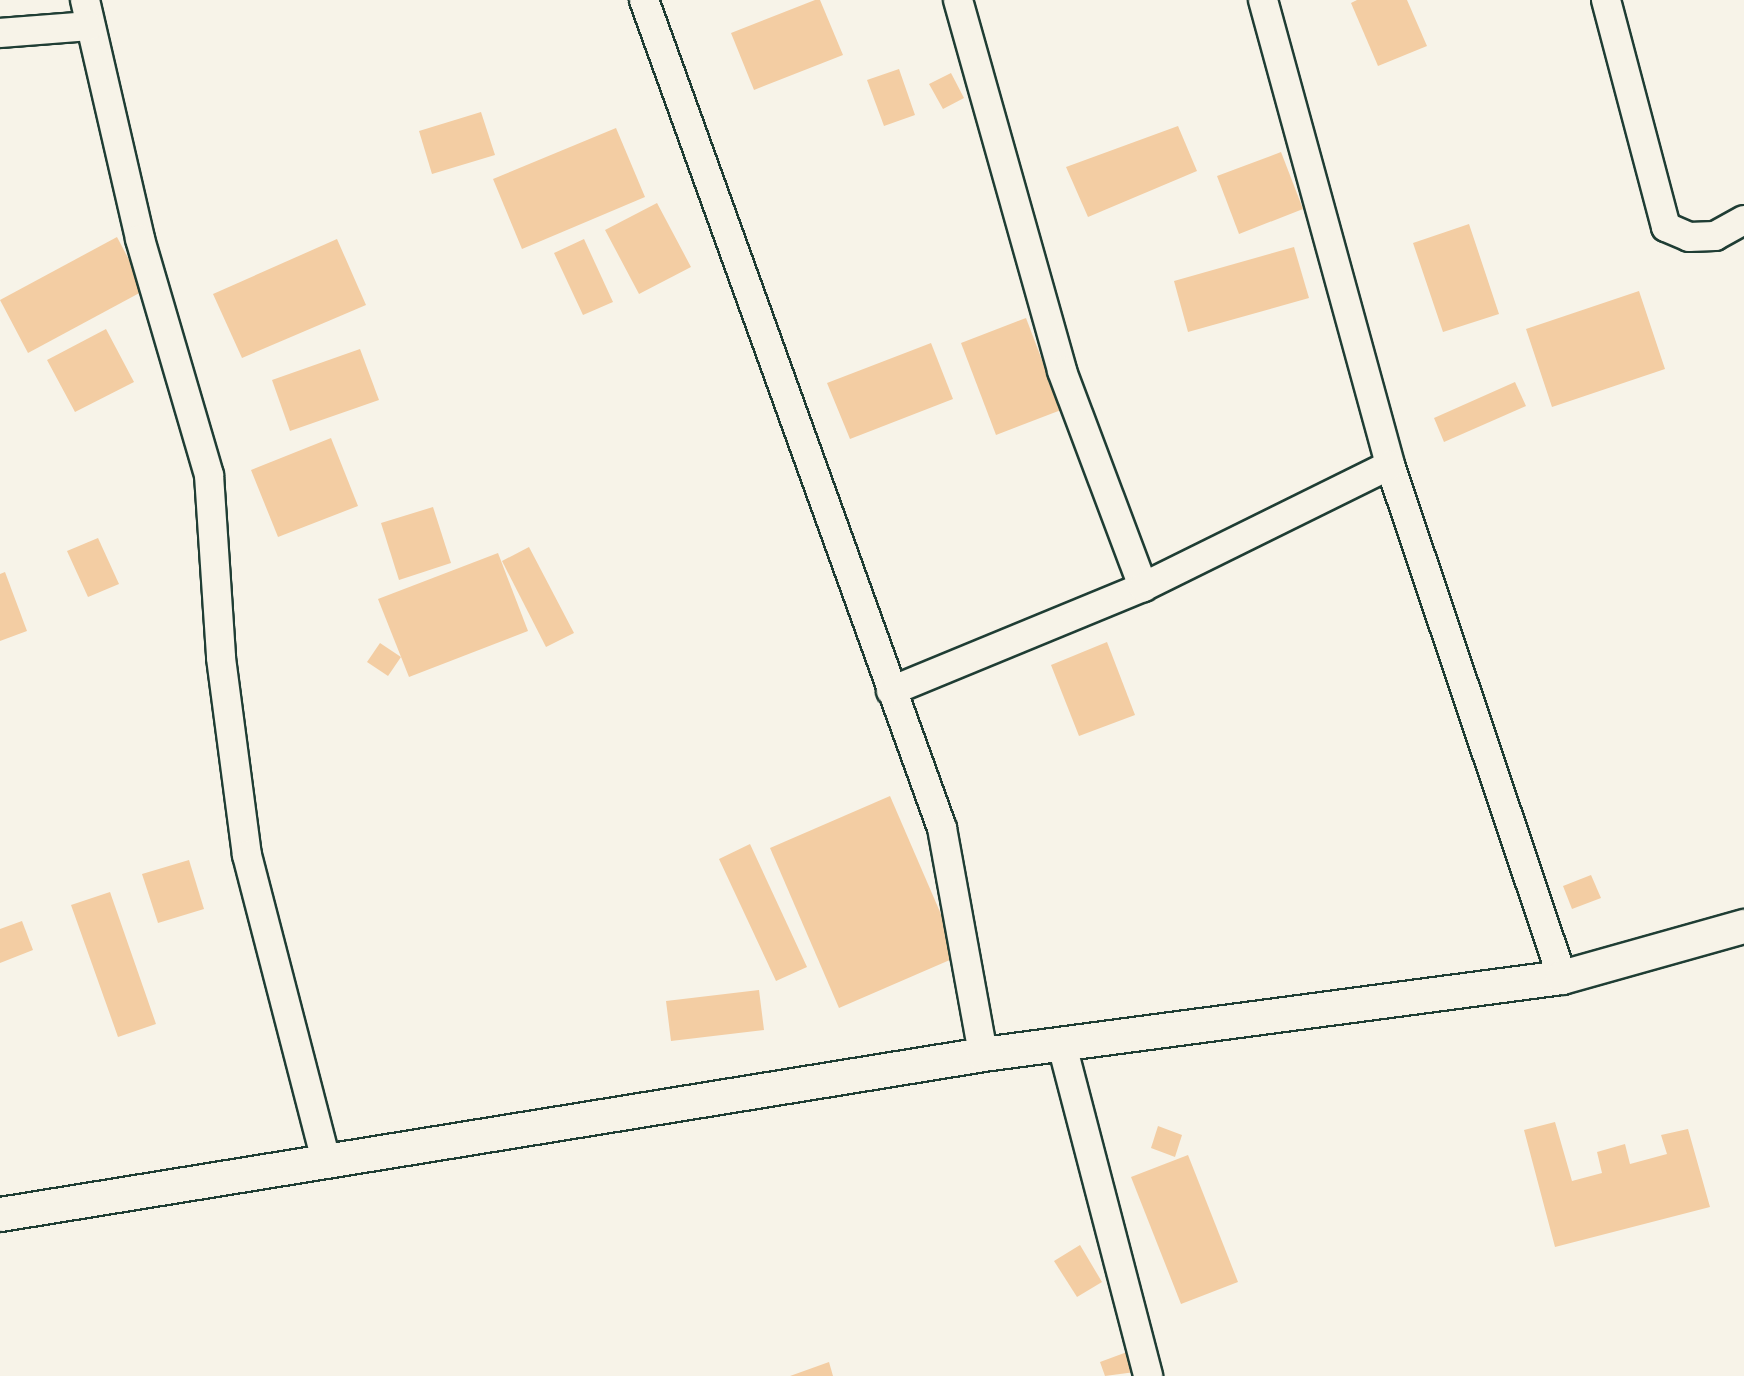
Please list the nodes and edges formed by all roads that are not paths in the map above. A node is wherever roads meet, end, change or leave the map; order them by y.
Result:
1 (644, 0) edge
2 (957, 0) edge
3 (1263, 0) edge
4 (1606, 0) edge
5 (87, 13) edge
6 (0, 33) edge
7 (1744, 220) edge
8 (1390, 465) junction
9 (1143, 587) junction
10 (891, 691) junction
11 (1744, 926) edge
12 (1562, 977) junction
13 (1062, 1045) junction
14 (983, 1054) junction
15 (326, 1161) junction
16 (0, 1214) edge
17 (1148, 1376) edge

1 - 10 street
2 - 9 street
3 - 8 street
4 - 7 street
5 - 6 street
5 - 15 street
8 - 9 street
8 - 12 street
9 - 10 street
10 - 14 street
11 - 12 main road
12 - 13 main road
13 - 14 main road
13 - 17 street
14 - 15 main road
15 - 16 main road

